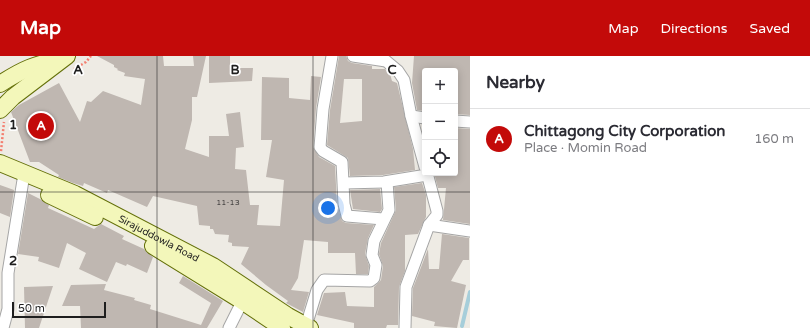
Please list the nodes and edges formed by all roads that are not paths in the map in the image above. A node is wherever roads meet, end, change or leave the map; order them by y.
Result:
1 (332, 56) edge
2 (353, 56) edge
3 (66, 57) edge
4 (0, 85) edge
5 (13, 97) junction
6 (0, 110) edge
7 (411, 116) junction
8 (422, 118) edge
9 (458, 121) edge
10 (470, 122) edge
11 (422, 157) edge
12 (0, 163) edge
13 (422, 173) edge
14 (0, 174) edge
15 (427, 176) edge
16 (23, 178) junction
17 (387, 182) junction
18 (344, 183) junction
19 (383, 219) junction
20 (430, 225) junction
21 (470, 231) edge
22 (245, 295) junction
23 (308, 327) edge
24 (3, 328) edge
25 (229, 328) edge
26 (282, 328) edge
27 (406, 328) edge

1 - 18 street
2 - 7 street
3 - 4 main road
3 - 5 main road
4 - 5 street
5 - 6 main road
7 - 8 street
7 - 11 street
9 - 10 street
12 - 16 main road, Sirajuddowla Road
13 - 17 street
14 - 16 main road, Sirajuddowla Road
15 - 20 street
16 - 22 main road, Sirajuddowla Road
16 - 24 street
17 - 18 street
17 - 19 street
18 - 19 street
19 - 23 street
20 - 21 street
20 - 27 street
22 - 23 main road, Sirajuddowla Road
22 - 25 street
22 - 26 main road, Sirajuddowla Road

